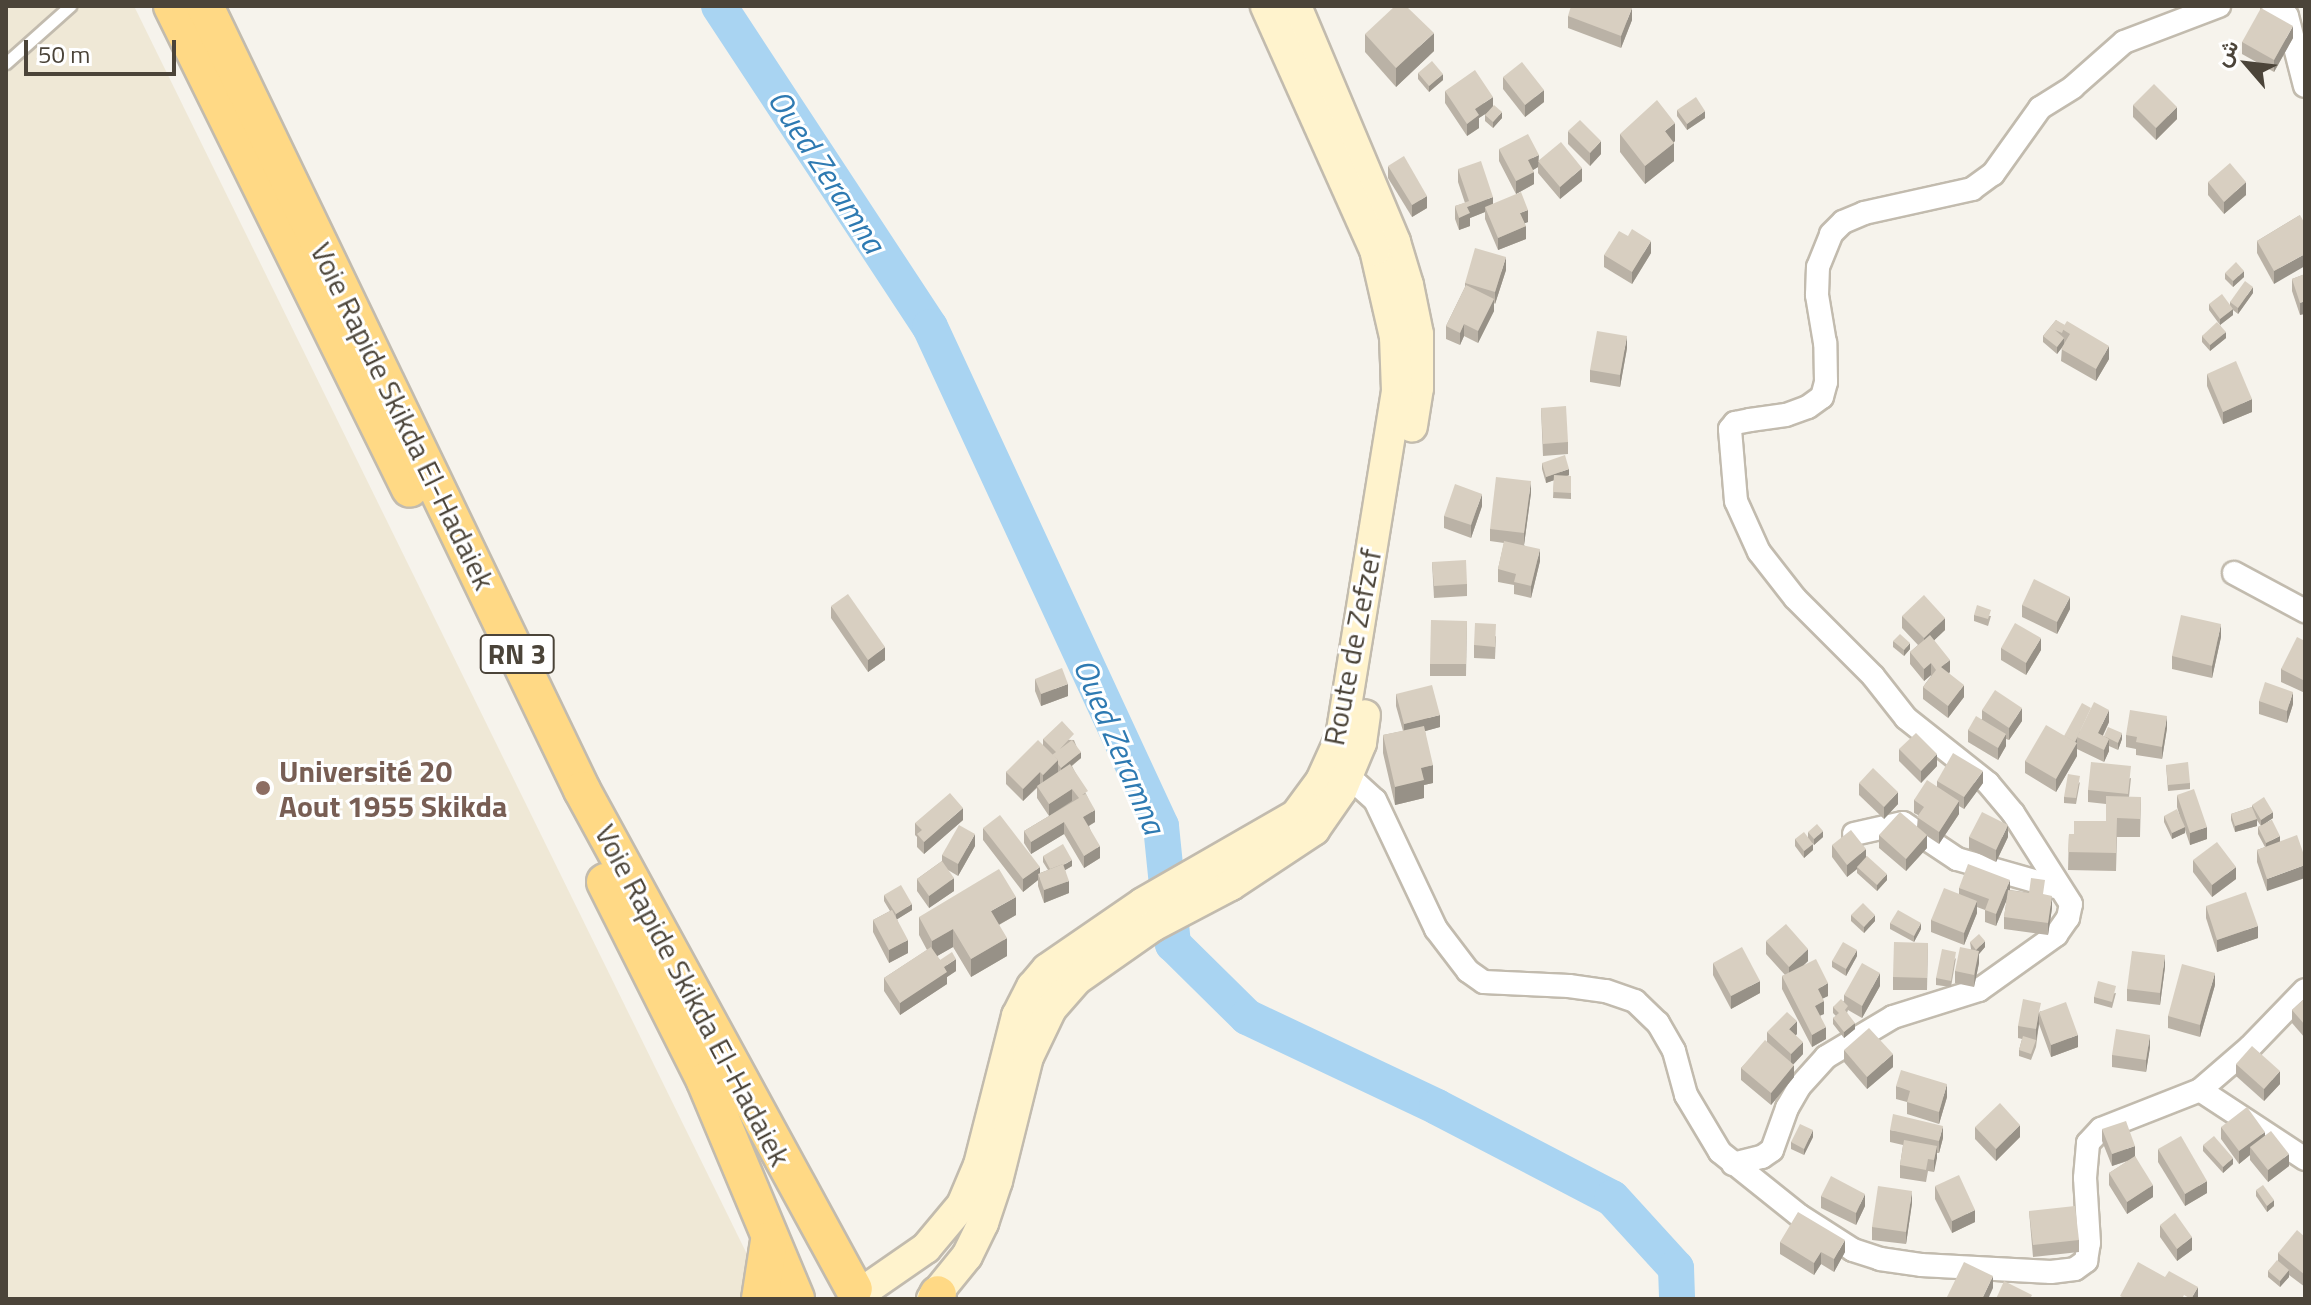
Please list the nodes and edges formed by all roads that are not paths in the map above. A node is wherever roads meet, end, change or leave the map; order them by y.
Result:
1 (70, 6) edge
2 (172, 6) edge
3 (205, 6) edge
4 (1266, 6) edge
5 (1296, 6) edge
6 (2219, 6) edge
7 (2273, 6) edge
8 (6, 63) edge
9 (2305, 86) edge
10 (2234, 573) dead end
11 (2305, 611) edge
12 (1337, 772) junction
13 (1854, 834) edge
14 (2060, 889) junction
15 (1148, 914) junction
16 (2305, 990) edge
17 (2200, 1090) junction
18 (2305, 1159) edge
19 (1733, 1164) junction
20 (770, 1236) junction
21 (861, 1294) edge
22 (935, 1297) edge
23 (760, 1299) edge
24 (796, 1299) edge
25 (815, 1299) edge

1 - 8 lane
2 - 20 highway, Voie Rapide Skikda El-Hadaiek / RN 3
3 - 21 highway, Voie Rapide Skikda El-Hadaiek / RN 3
4 - 12 main road, Route de Zefzef
5 - 12 main road, Route de Zefzef
6 - 14 street
7 - 9 street
10 - 11 street
12 - 15 main road, Route de Zefzef
12 - 19 street
13 - 14 street
14 - 19 street
15 - 21 main road, Route de Zefzef
15 - 22 main road, Route de Zefzef
16 - 17 street
17 - 18 street
17 - 19 street
20 - 23 highway
20 - 24 highway, Voie Rapide Skikda El-Hadaiek / RN 3
21 - 25 highway

